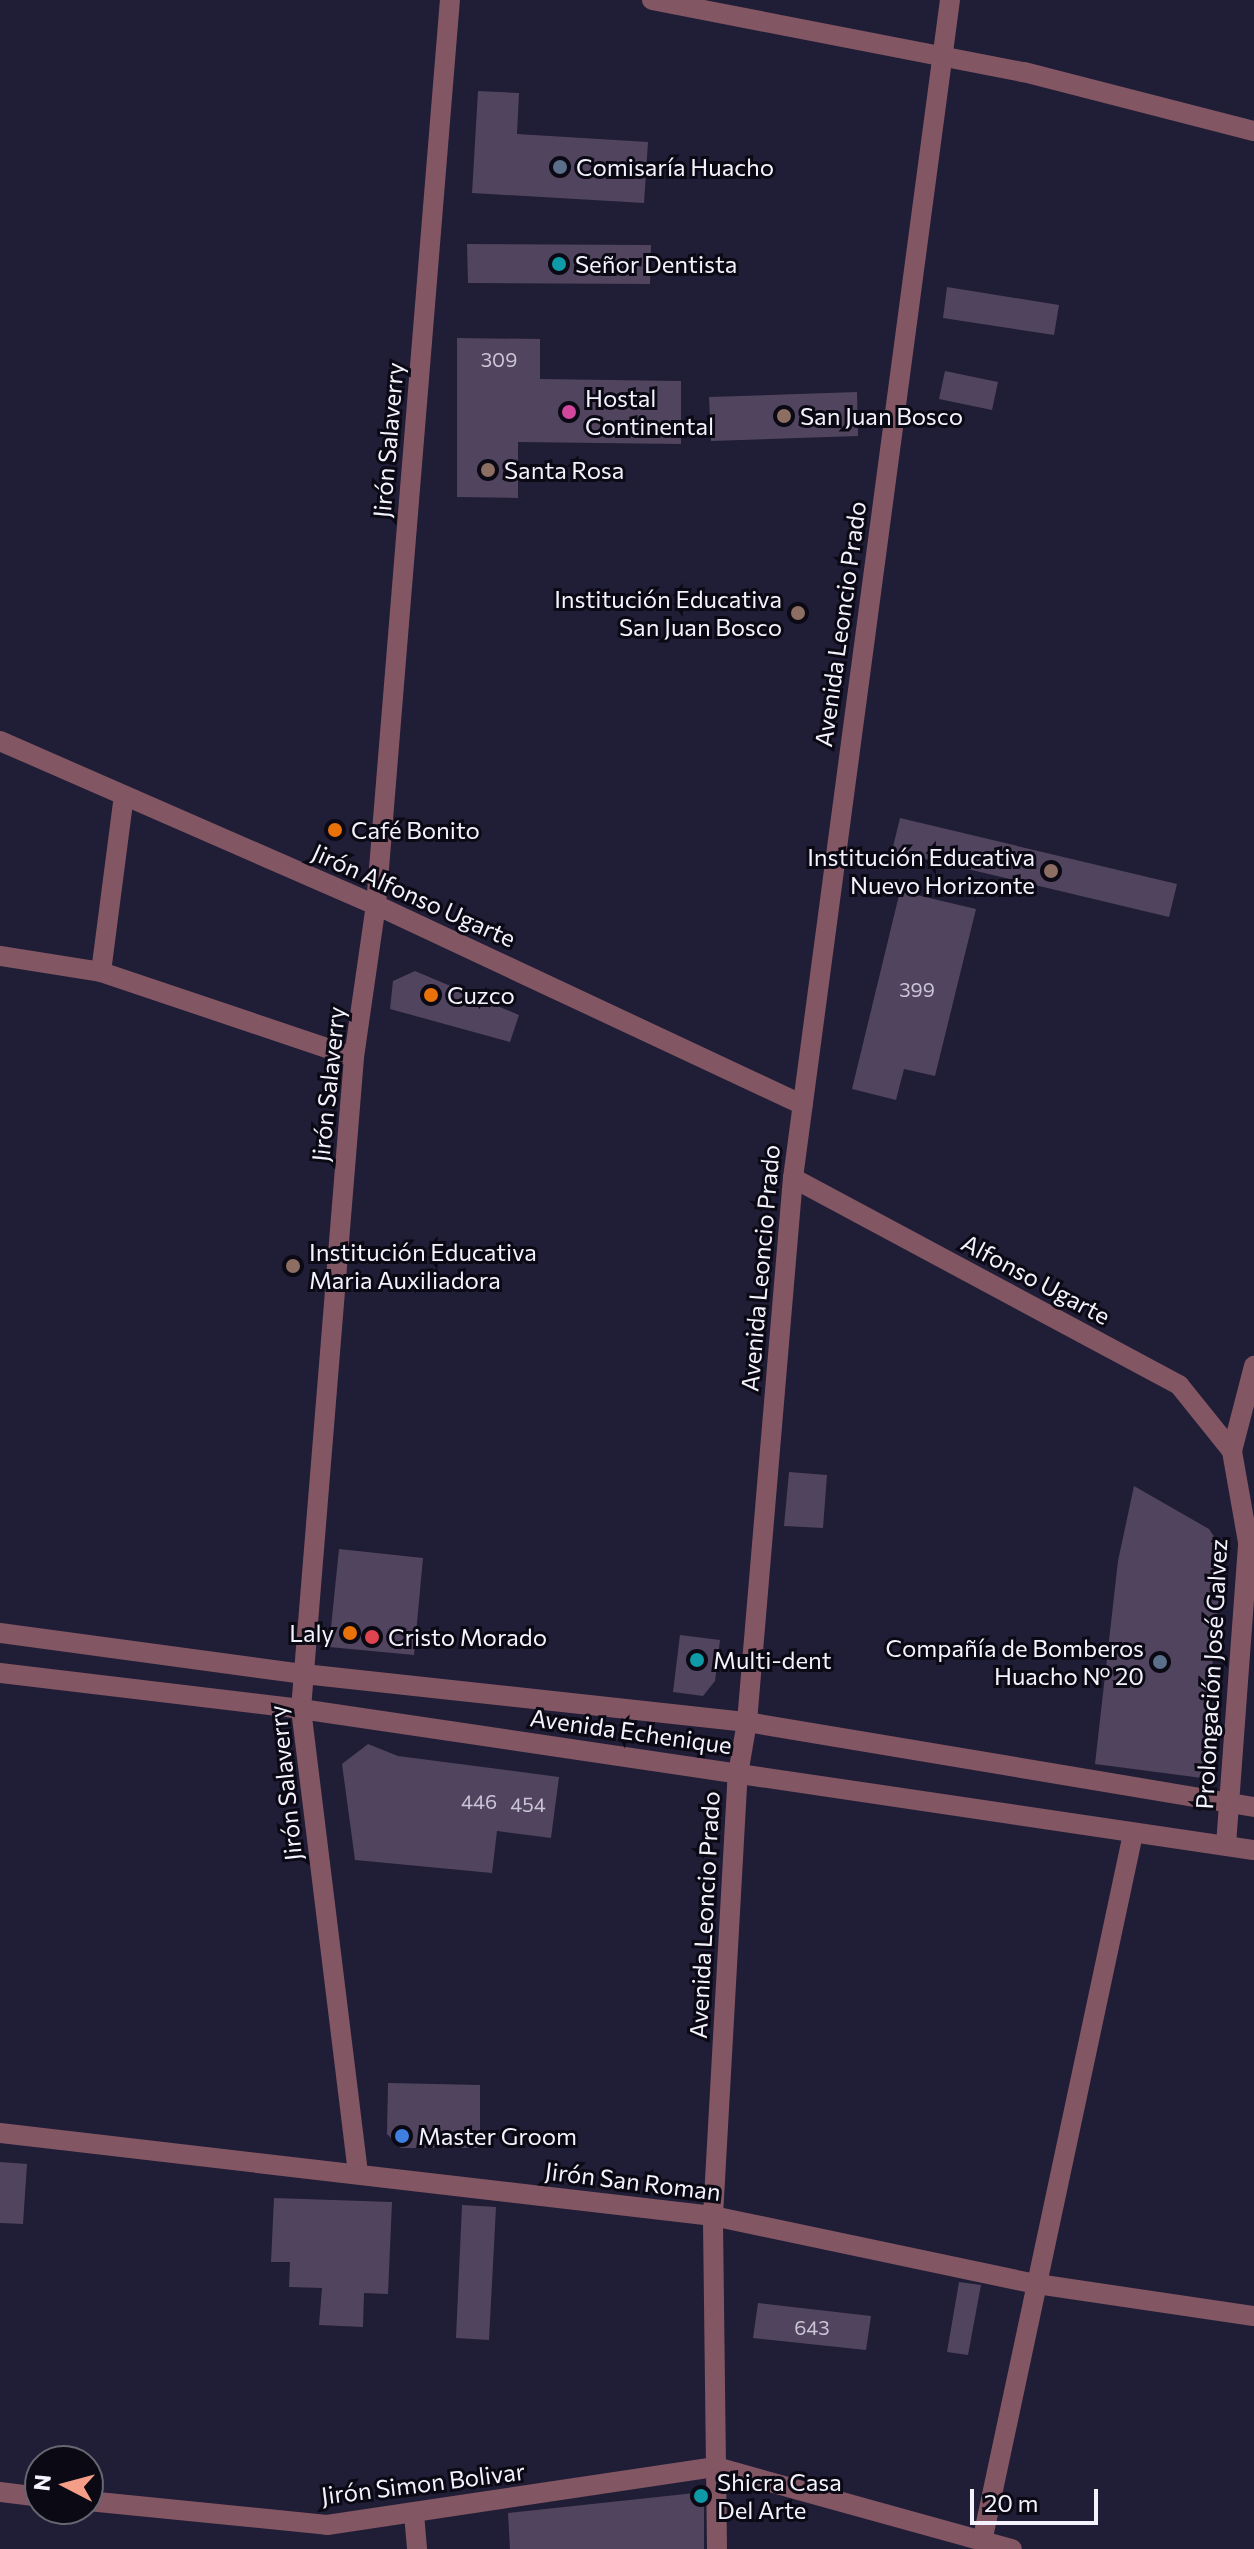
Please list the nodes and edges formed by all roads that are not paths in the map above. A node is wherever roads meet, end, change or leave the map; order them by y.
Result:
1 (450, 0) edge
2 (652, 0) edge
3 (950, 0) edge
4 (943, 54) junction
5 (1254, 131) edge
6 (0, 741) edge
7 (124, 795) junction
8 (376, 905) junction
9 (0, 956) edge
10 (101, 972) junction
11 (354, 1057) junction
12 (802, 1105) junction
13 (793, 1178) junction
14 (1254, 1366) edge
15 (1232, 1451) junction
16 (0, 1633) edge
17 (0, 1673) edge
18 (304, 1674) junction
19 (301, 1709) junction
20 (747, 1722) junction
21 (738, 1774) junction
22 (1231, 1804) junction
23 (1254, 1807) edge
24 (1133, 1834) junction
25 (1226, 1845) junction
26 (1254, 1850) edge
27 (0, 2133) edge
28 (358, 2173) junction
29 (713, 2216) junction
30 (1037, 2284) junction
31 (1254, 2316) edge
32 (716, 2467) junction
33 (0, 2492) edge
34 (24, 2495) edge
35 (104, 2503) edge
36 (414, 2514) junction
37 (983, 2537) junction
38 (1005, 2548) edge
39 (417, 2549) edge
40 (717, 2549) edge

1 - 8 street, Jirón Salaverry
2 - 4 street
3 - 4 street, Avenida Leoncio Prado
4 - 5 street
4 - 12 street, Avenida Leoncio Prado
6 - 7 street, Jirón Alfonso Ugarte
7 - 8 street, Jirón Alfonso Ugarte
7 - 10 street
8 - 11 street, Jirón Salaverry
8 - 12 street, Jirón Alfonso Ugarte
9 - 10 street
10 - 11 street
11 - 18 street, Jirón Salaverry
12 - 13 street, Avenida Leoncio Prado
13 - 15 street, Alfonso Ugarte
13 - 20 street, Avenida Leoncio Prado
14 - 15 street, Prolongación José Galvez
15 - 22 street, Prolongación José Galvez
16 - 18 street, Avenida Echenique
17 - 19 street, Avenida Echenique
18 - 19 street, Jirón Salaverry
18 - 20 street, Avenida Echenique
19 - 21 street, Avenida Echenique
19 - 28 street, Jirón Salaverry
20 - 21 street, Avenida Leoncio Prado
20 - 22 street, Avenida Echenique
21 - 24 street, Avenida Echenique
21 - 29 street, Avenida Leoncio Prado
22 - 23 street, Avenida Echenique
22 - 25 street, Prolongación José Galvez
24 - 25 street, Avenida Echenique
24 - 30 street
25 - 26 street, Avenida Echenique
27 - 28 street, Jirón San Roman
28 - 29 street, Jirón San Roman
29 - 30 street, Jirón San Roman
29 - 32 street, Avenida Leoncio Prado
30 - 31 street, Jirón San Roman
30 - 37 street
32 - 36 street, Jirón Simon Bolivar
32 - 37 street
32 - 40 street, Avenida Leoncio Prado
33 - 34 street
35 - 36 street, Jirón Simon Bolivar
36 - 39 street
37 - 38 street

